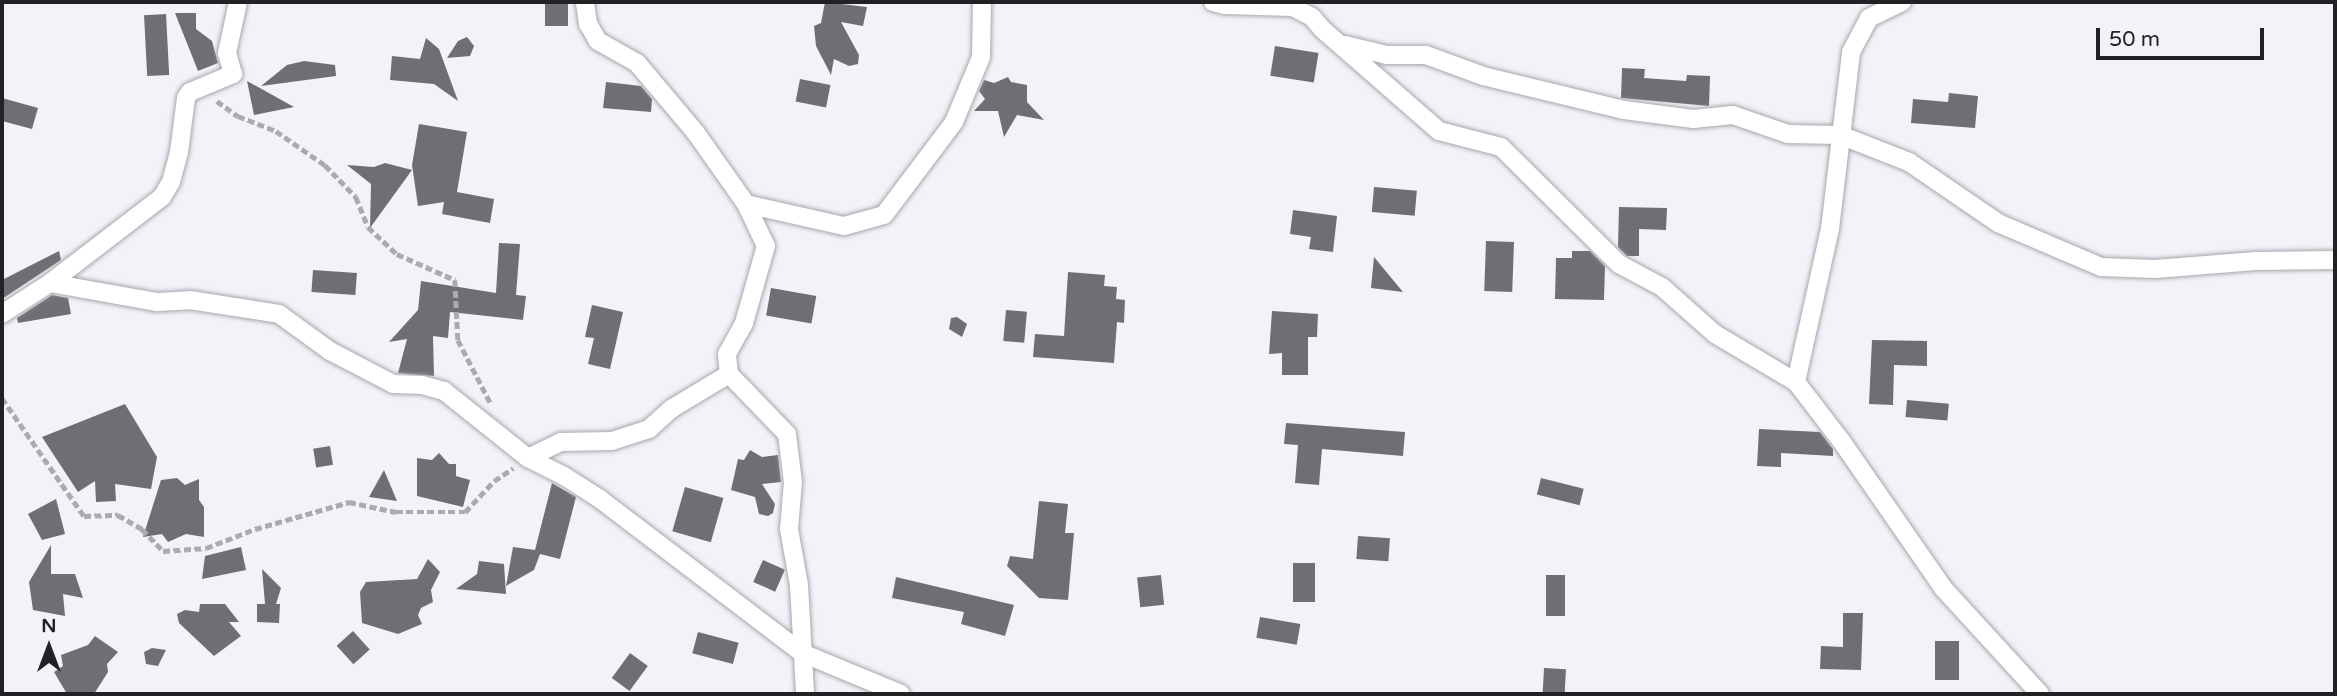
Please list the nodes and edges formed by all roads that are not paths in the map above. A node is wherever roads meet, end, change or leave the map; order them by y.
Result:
1 (238, 2) edge
2 (585, 2) edge
3 (982, 2) edge
4 (1213, 2) edge
5 (1902, 2) edge
6 (1268, 5) edge
7 (1342, 45) junction
8 (1840, 135) junction
9 (746, 205) junction
10 (2335, 260) edge
11 (50, 283) junction
12 (2, 314) edge
13 (729, 374) junction
14 (1796, 382) junction
15 (528, 458) junction
16 (802, 653) junction
17 (805, 694) edge
18 (901, 694) edge
19 (2040, 694) edge

1 - 11 street
2 - 9 street
3 - 9 street
4 - 6 street
5 - 8 street
6 - 7 street
7 - 8 street
7 - 14 street
8 - 10 street
8 - 14 street
9 - 13 street
11 - 12 street
11 - 15 street
13 - 15 street
13 - 16 street
14 - 19 street
15 - 16 street
16 - 17 street
16 - 18 street

